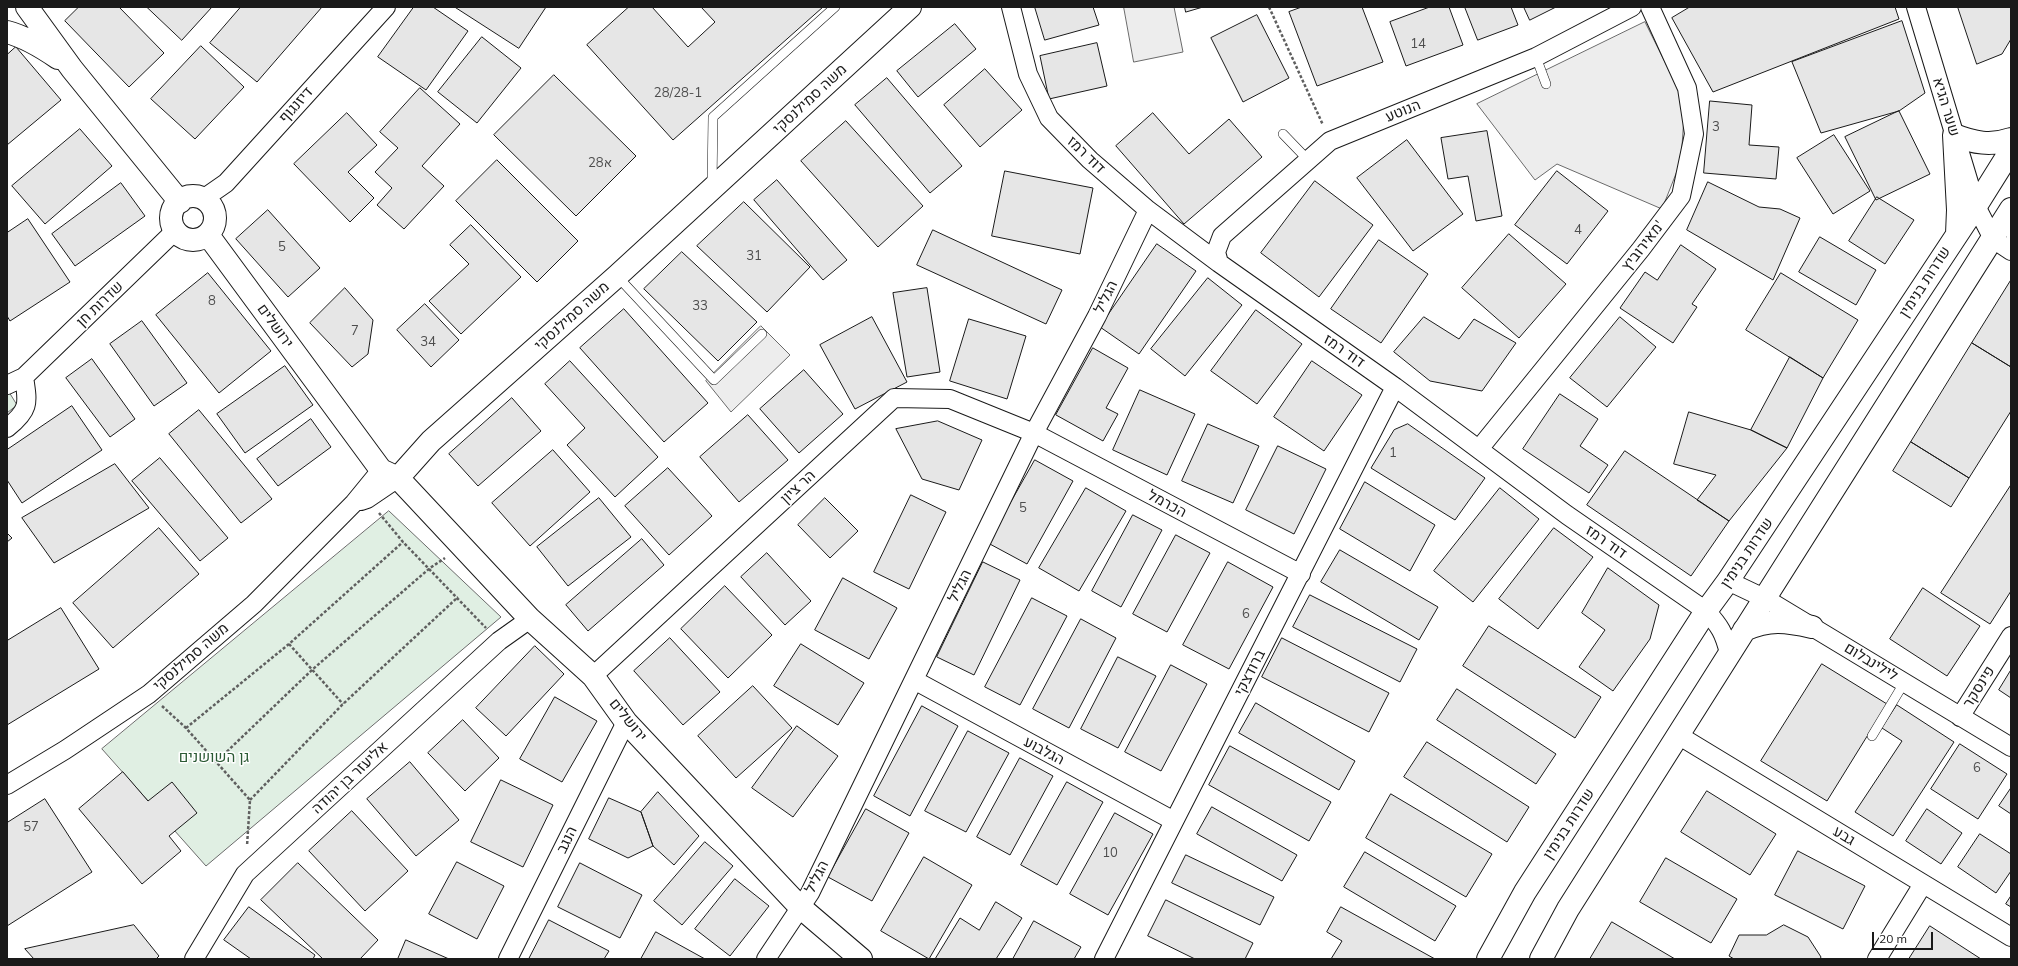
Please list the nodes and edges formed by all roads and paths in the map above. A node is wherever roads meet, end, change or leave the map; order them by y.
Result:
1 (27, 7) edge
2 (386, 7) edge
3 (835, 7) edge
4 (1011, 7) edge
5 (1269, 7) edge
6 (1632, 7) edge
7 (1650, 7) edge
8 (1916, 7) edge
9 (907, 8) edge
10 (7, 32) edge
11 (1536, 57) junction
12 (72, 69) junction
13 (1546, 84) dead end
14 (1283, 134) dead end
15 (1954, 135) junction
16 (2011, 139) edge
17 (1330, 141) junction
18 (2011, 150) edge
19 (1309, 161) junction
20 (712, 189) junction
21 (203, 199) junction
22 (180, 202) junction
23 (1976, 206) junction
24 (1148, 210) junction
25 (2007, 225) edge
26 (175, 231) junction
27 (1957, 234) junction
28 (208, 235) junction
29 (2011, 251) edge
30 (1219, 263) junction
31 (618, 276) junction
32 (762, 334) dead end
33 (24, 377) junction
34 (7, 384) edge
35 (1395, 387) junction
36 (7, 428) edge
37 (1034, 433) junction
38 (1479, 449) junction
39 (390, 469) junction
40 (361, 501) junction
41 (403, 542) junction
42 (462, 546) junction
43 (430, 568) junction
44 (1301, 574) junction
45 (1728, 581) junction
46 (458, 597) junction
47 (1766, 598) junction
48 (1706, 611) junction
49 (530, 619) junction
50 (1812, 627) junction
51 (1744, 630) junction
52 (2011, 636) edge
53 (499, 641) junction
54 (289, 644) junction
55 (1729, 653) junction
56 (313, 669) junction
57 (593, 676) junction
58 (914, 680) junction
59 (1904, 682) junction
60 (148, 694) junction
61 (343, 704) junction
62 (1960, 716) junction
63 (626, 722) junction
64 (186, 728) junction
65 (1678, 735) junction
66 (1872, 736) dead end
67 (2011, 747) edge
68 (216, 762) junction
69 (7, 785) edge
70 (250, 800) junction
71 (1174, 821) junction
72 (246, 874) junction
73 (1923, 884) junction
74 (800, 907) junction
75 (2011, 937) edge
76 (194, 959) edge
77 (508, 959) edge
78 (766, 959) edge
79 (861, 959) edge
80 (1104, 959) edge
81 (1488, 959) edge
82 (1541, 959) edge
83 (1877, 959) edge

1 - 12 street
2 - 21 street, דיזנגוף
3 - 20 lane
4 - 24 street, דוד רמז
5 - 17 path
6 - 11 street, הנוטע
7 - 38 street, מאירוביץ'
8 - 15 street, שער הגיא
9 - 20 street, משה סמילנסקי
10 - 12 street
11 - 13 lane
11 - 17 street, הנוטע
12 - 22 street
14 - 19 lane
15 - 16 street
15 - 23 street, שער הגיא
15 - 27 street
17 - 19 street, הנוטע
18 - 23 street, שדרות בנימין
19 - 30 street, הנוטע
20 - 31 street, משה סמילנסקי
21 - 22 street
21 - 28 street
22 - 26 street
23 - 25 street, שער הגיא
23 - 27 street, שדרות בנימין
24 - 30 street, דוד רמז
24 - 37 street, הגליל
25 - 29 street
25 - 47 street
26 - 28 street
26 - 33 street, שדרות חן
27 - 45 street, שדרות בנימין
28 - 39 street, ירושלים
30 - 35 street, דוד רמז
31 - 32 lane
31 - 39 street, משה סמילנסקי
33 - 34 street, שדרות חן
33 - 36 street
35 - 38 street, דוד רמז
35 - 44 street, ברודצקי
37 - 44 street, הכרמל
37 - 57 street, הר ציון
37 - 58 street, הגליל
38 - 48 street, דוד רמז
39 - 40 street, משה סמילנסקי
39 - 42 street, ירושלים
40 - 41 path
40 - 60 street, משה סמילנסקי
41 - 43 path
41 - 54 path
42 - 43 path
42 - 49 street, ירושלים
43 - 46 path
43 - 56 path
44 - 71 street, ברודצקי
45 - 47 street, לילינבלום
45 - 48 street, שדרות בנימין
46 - 53 path
46 - 61 path
47 - 50 street, לילינבלום
47 - 51 street
48 - 55 street, דוד רמז
48 - 81 street, שדרות בנימין
49 - 53 street, אליעזר בן יהודה
49 - 57 street, ירושלים
50 - 51 street
50 - 59 street, לילינבלום
51 - 55 street
52 - 62 street, פינסקר
53 - 72 street, אליעזר בן יהודה
54 - 56 path
54 - 64 path
55 - 65 street
56 - 61 path
56 - 68 path
57 - 63 street, ירושלים
58 - 71 street, הגלבוע
58 - 74 street, הגליל
59 - 62 street, לילינבלום
59 - 66 lane
60 - 64 path
60 - 69 street, משה סמילנסקי
61 - 70 path
62 - 67 street, לילינבלום
63 - 74 street, ירושלים
63 - 77 street, הנגב
64 - 68 path
65 - 73 street, גבע
65 - 82 street
68 - 70 path
70 - 72 path
71 - 80 street, ברודצקי
72 - 76 street, אליעזר בן יהודה
73 - 75 street, גבע
73 - 83 street
74 - 78 street, הגליל
74 - 79 street, ירושלים

